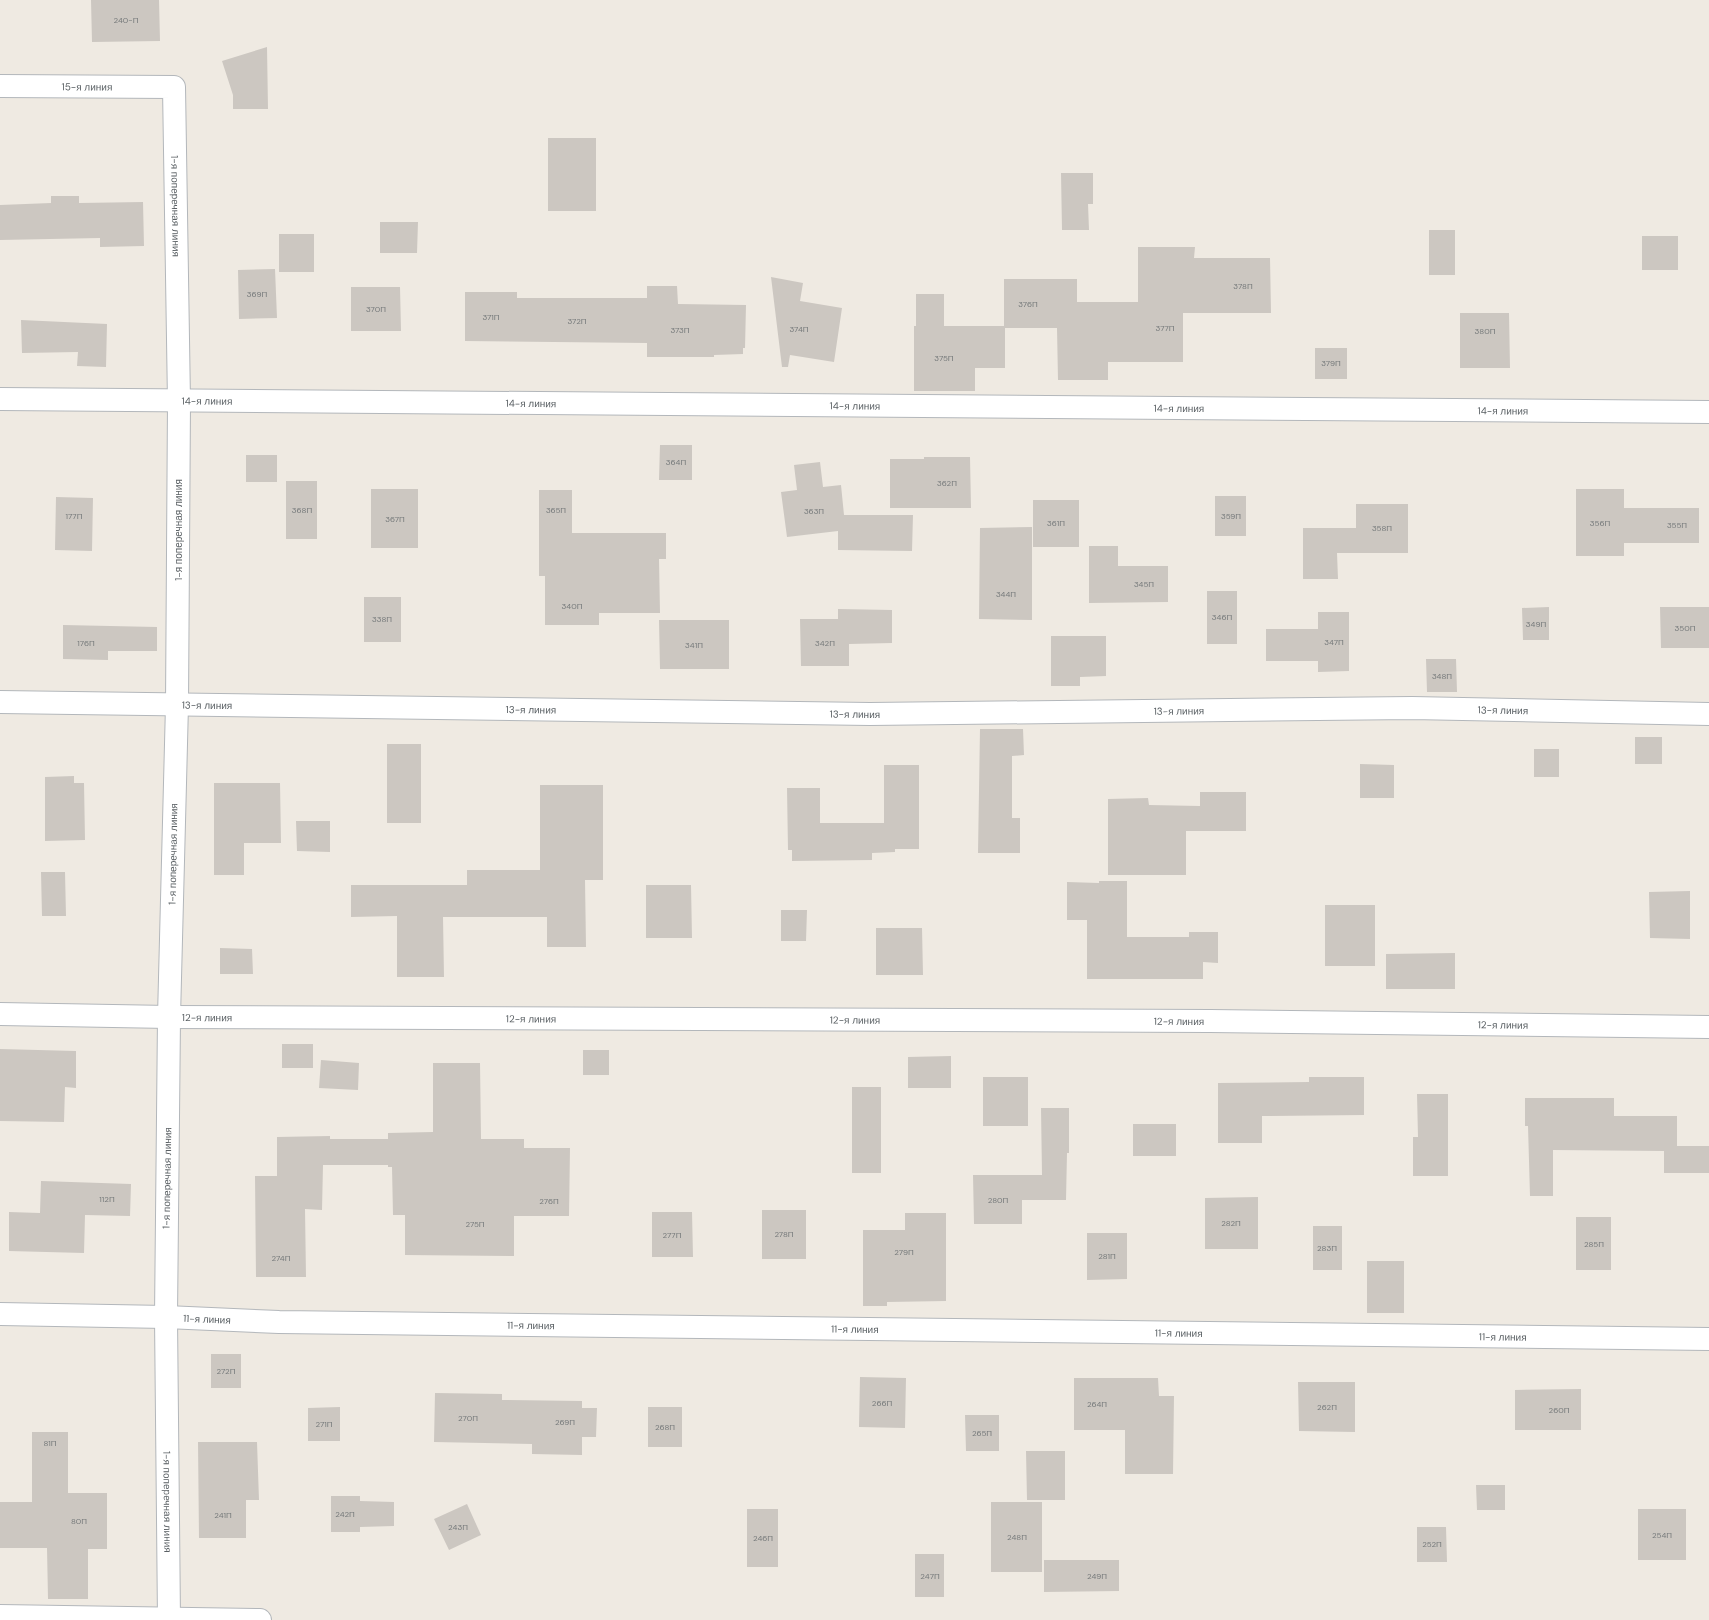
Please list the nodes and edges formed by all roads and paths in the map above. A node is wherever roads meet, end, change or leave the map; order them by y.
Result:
1 (0, 86) edge
2 (174, 87) joint
3 (0, 399) edge
4 (179, 402) junction
5 (1709, 412) edge
6 (0, 702) edge
7 (177, 705) junction
8 (1709, 714) edge
9 (0, 1014) edge
10 (169, 1017) junction
11 (1709, 1027) edge
12 (0, 1314) edge
13 (166, 1317) junction
14 (1709, 1339) edge
15 (0, 1616) edge
16 (169, 1619) edge
17 (260, 1620) edge

1 - 2 street, 15-я линия
2 - 4 street, 1-я поперечная линия
3 - 4 street, 14-я линия
4 - 5 street, 14-я линия
4 - 7 street, 1-я поперечная линия
6 - 7 street, 13-я линия
7 - 8 street, 13-я линия
7 - 10 street, 1-я поперечная линия
9 - 10 street, 12-я линия
10 - 11 street, 12-я линия
10 - 13 street, 1-я поперечная линия
12 - 13 street, 11-я линия
13 - 14 street, 11-я линия
13 - 16 street, 1-я поперечная линия
15 - 16 street
16 - 17 street

